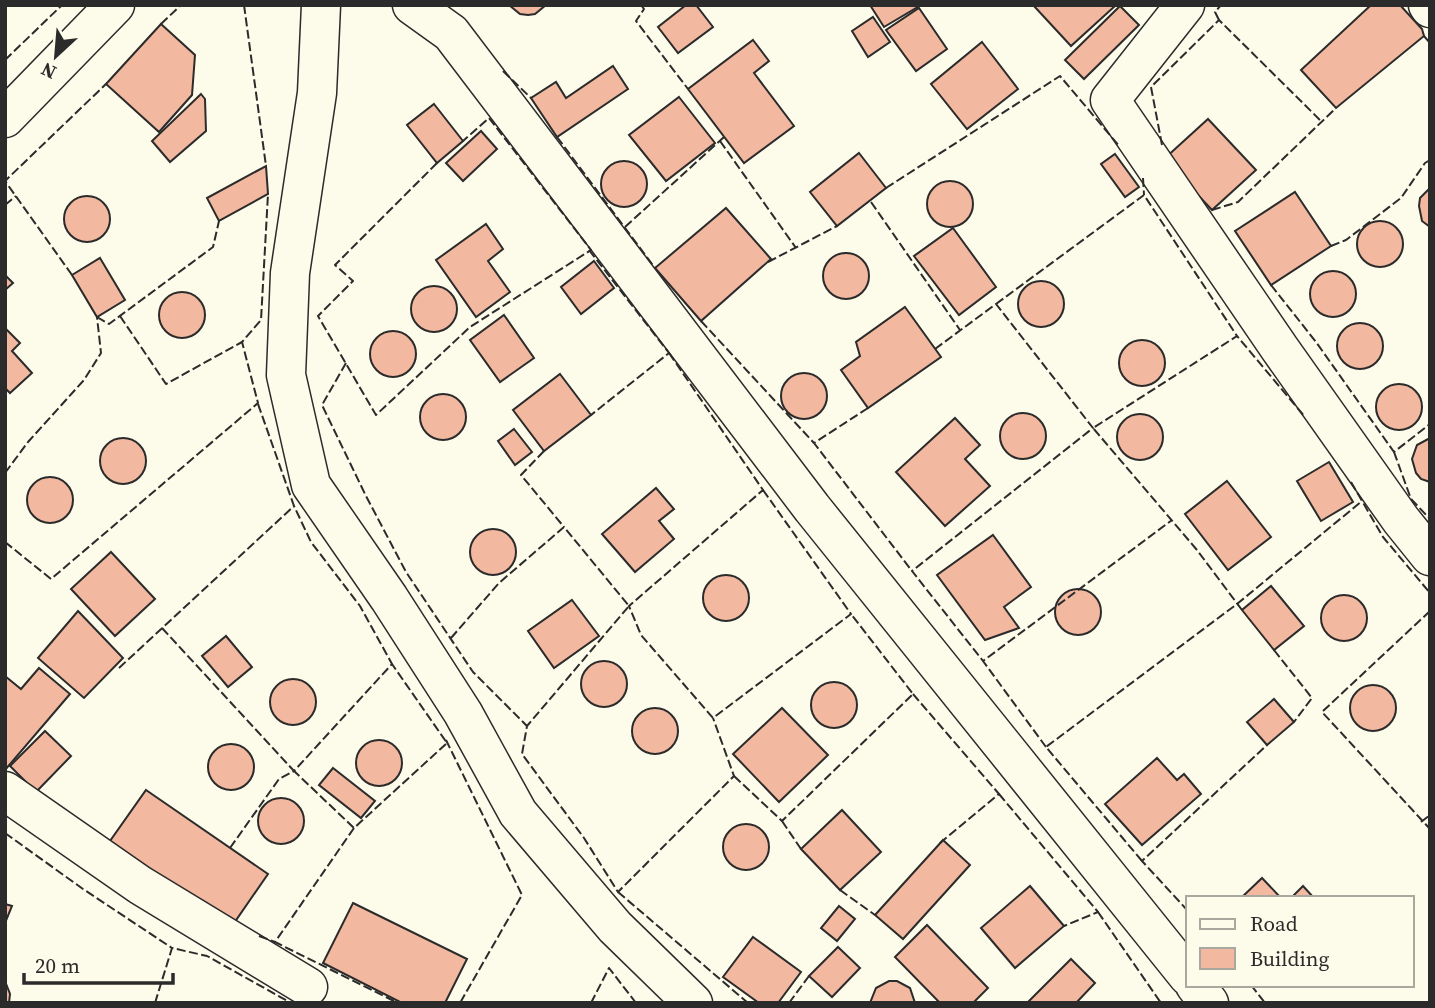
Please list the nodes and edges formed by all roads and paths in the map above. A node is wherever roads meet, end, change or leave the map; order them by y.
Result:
1 (116, 5) edge
2 (321, 5) edge
3 (412, 5) edge
4 (1185, 5) edge
5 (5, 118) edge
6 (1430, 556) edge
7 (5, 790) edge
8 (1186, 974) edge
9 (308, 987) dead end
10 (1197, 987) edge
11 (693, 1003) edge
12 (1209, 1003) edge

1 - 5 street
2 - 11 street
3 - 8 street
4 - 6 street
7 - 9 street
10 - 12 street

